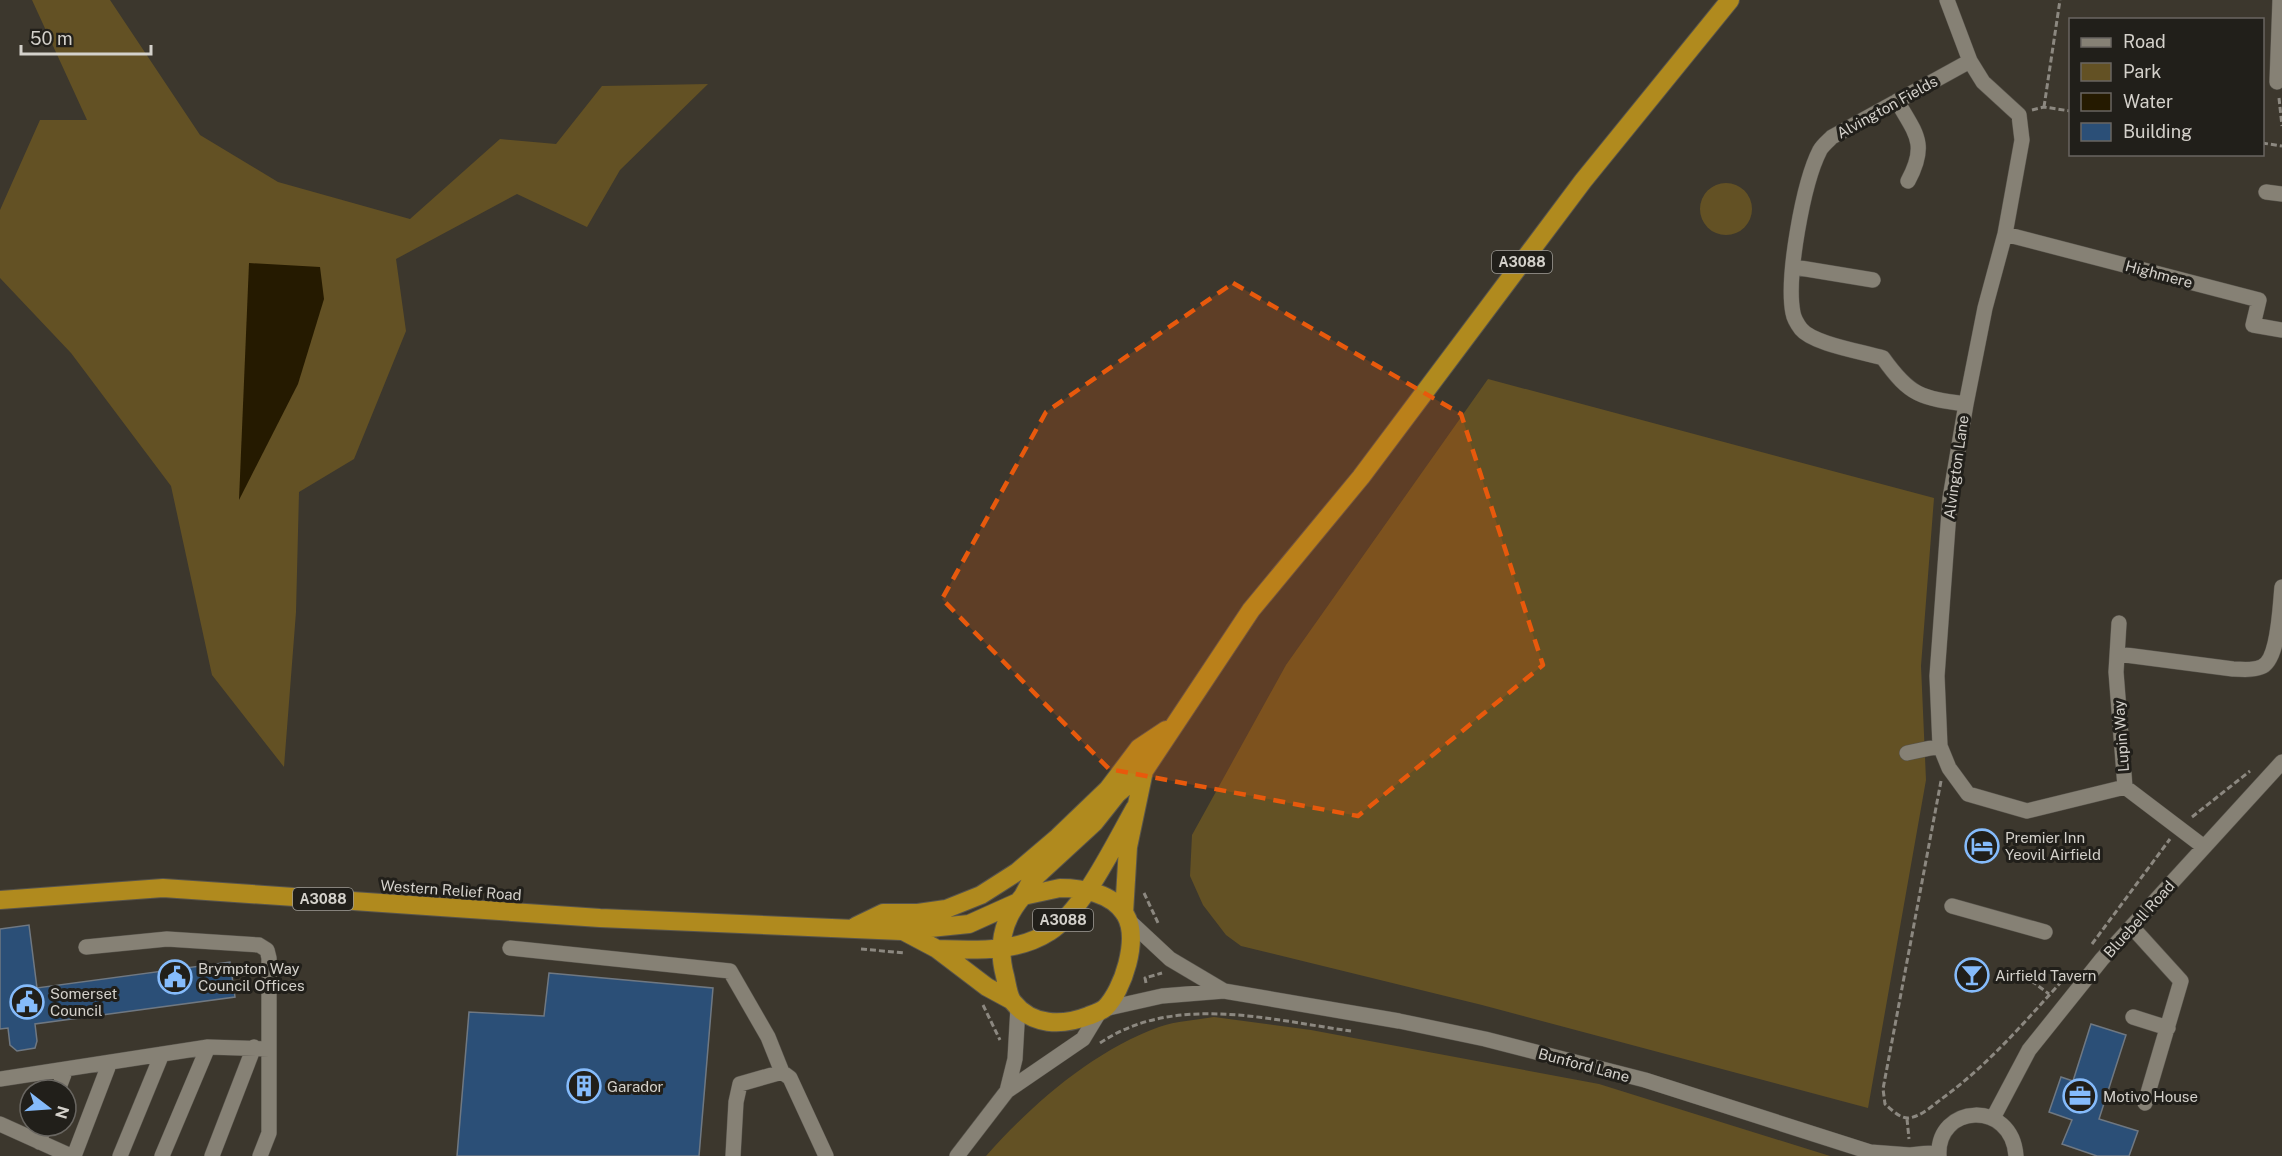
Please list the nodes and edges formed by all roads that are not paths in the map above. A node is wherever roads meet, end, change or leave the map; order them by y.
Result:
1 (1730, 0) edge
2 (1947, 0) edge
3 (2280, 0) edge
4 (1970, 61) junction
5 (2277, 82) road end
6 (1897, 101) junction
7 (1908, 181) dead end
8 (2266, 192) dead end
9 (2282, 194) edge
10 (2005, 234) junction
11 (1794, 267) junction
12 (1873, 280) dead end
13 (2282, 330) edge
14 (1966, 404) junction
15 (2282, 587) edge
16 (2119, 623) dead end
17 (2118, 654) junction
18 (1173, 725) junction
19 (1940, 746) junction
20 (1907, 753) dead end
21 (2282, 762) edge
22 (1144, 771) junction
23 (2125, 787) junction
24 (1135, 808) junction
25 (2204, 847) junction
26 (1086, 890) junction
27 (1021, 899) junction
28 (0, 900) edge
29 (1953, 906) dead end
30 (1125, 916) junction
31 (854, 927) junction
32 (2132, 927) junction
33 (901, 931) junction
34 (2045, 932) dead end
35 (86, 947) dead end
36 (510, 948) dead end
37 (1000, 948) junction
38 (937, 949) junction
39 (1224, 991) junction
40 (1015, 1004) junction
41 (1102, 1010) junction
42 (2133, 1017) dead end
43 (2168, 1028) junction
44 (208, 1047) junction
45 (261, 1048) junction
46 (162, 1054) junction
47 (110, 1062) junction
48 (66, 1069) junction
49 (782, 1072) junction
50 (63, 1078) edge
51 (0, 1079) edge
52 (1007, 1091) junction
53 (2145, 1103) dead end
54 (1994, 1118) junction
55 (0, 1124) edge
56 (40, 1138) edge
57 (39, 1142) junction
58 (1939, 1154) edge
59 (73, 1156) edge
60 (120, 1156) edge
61 (162, 1156) edge
62 (212, 1156) edge
63 (260, 1156) edge
64 (733, 1156) edge
65 (826, 1156) edge
66 (957, 1156) edge
67 (2016, 1156) edge

1 - 18 highway, A3088
2 - 4 street
3 - 5 street
4 - 6 street, Alvington Fields
4 - 10 street, Alvington Lane
6 - 7 street
6 - 11 street, Alvington Fields
8 - 9 street
10 - 13 street, Highmere
10 - 14 street, Alvington Lane
11 - 12 street
11 - 14 street, Alvington Fields
14 - 19 street, Alvington Lane
15 - 17 street
16 - 17 street, Lupin Way
17 - 23 street, Lupin Way
18 - 22 highway, A3088
18 - 31 highway
19 - 20 street
19 - 23 street, Alvington Lane
21 - 25 street, Bluebell Road
22 - 24 highway, A3088
22 - 27 highway, A3088
23 - 25 street, Lupin Way
24 - 26 highway, A3088
24 - 30 highway, A3088
25 - 32 street, Bluebell Road
26 - 27 highway, Western Relief Road
26 - 30 highway
26 - 37 highway, A3088
27 - 33 highway, Western Relief Road / A3088
27 - 37 highway
28 - 31 highway, Western Relief Road / A3088
29 - 34 street
30 - 39 street, Bunford Lane
30 - 41 highway
31 - 33 highway, Western Relief Road / A3088
32 - 43 street
32 - 54 street, Bluebell Road
33 - 38 highway, Western Relief Road / A3088
35 - 45 street
36 - 49 street
37 - 38 highway, A3088
37 - 40 highway
38 - 40 highway, Western Relief Road / A3088
39 - 41 street, Bunford Lane
39 - 58 street, Bunford Lane
40 - 41 highway, Western Relief Road
40 - 52 street
41 - 52 street
42 - 43 street
43 - 53 street
44 - 45 street
44 - 46 street
44 - 61 street
45 - 62 street
45 - 63 street
46 - 47 street
46 - 60 street
47 - 48 street
47 - 59 street
48 - 50 street
48 - 51 street
49 - 64 street
49 - 65 street
52 - 66 street
54 - 58 street, Bunford Lane
54 - 67 street
55 - 57 street
56 - 57 street
57 - 59 street

